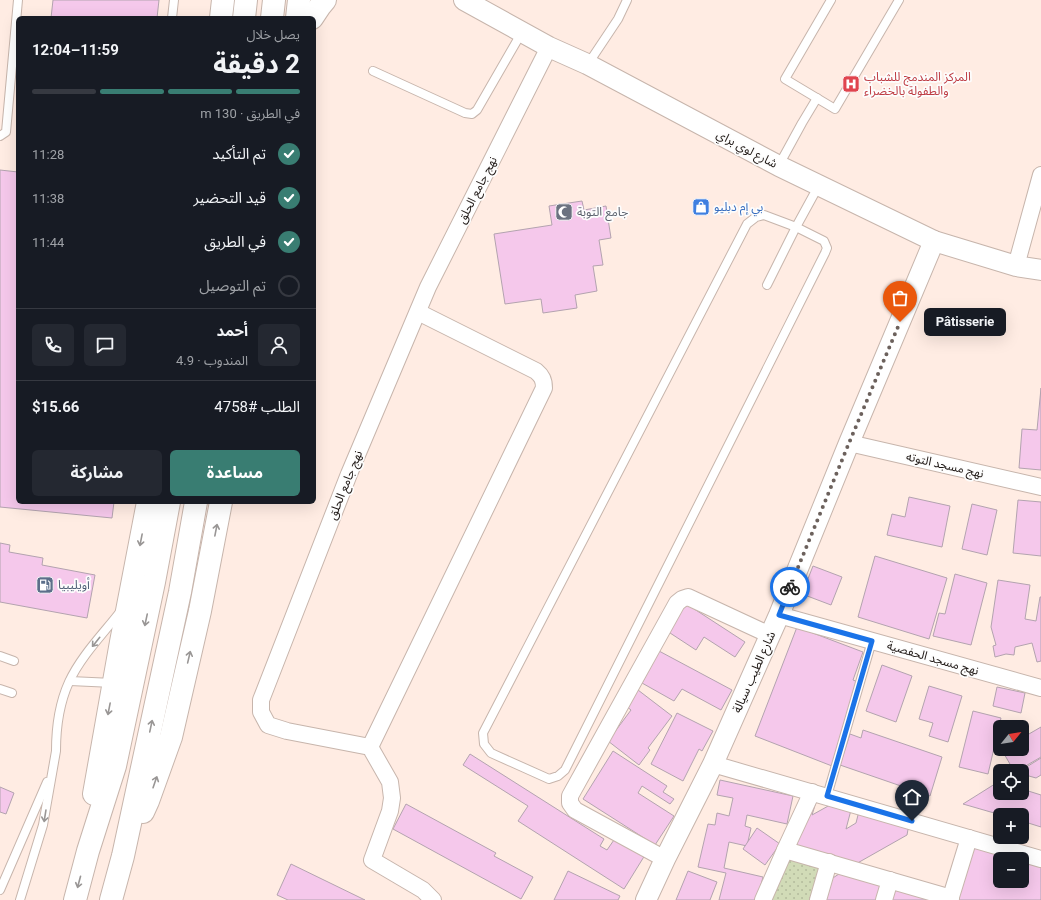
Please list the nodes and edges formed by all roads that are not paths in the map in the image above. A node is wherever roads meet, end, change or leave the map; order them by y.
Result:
1 (18, 0) edge
2 (174, 0) edge
3 (223, 0) edge
4 (246, 0) edge
5 (274, 0) edge
6 (299, 0) edge
7 (326, 0) edge
8 (464, 0) edge
9 (627, 0) edge
10 (831, 0) edge
11 (899, 0) edge
12 (17, 16) edge
13 (172, 16) edge
14 (222, 16) edge
15 (244, 16) edge
16 (272, 16) edge
17 (297, 16) edge
18 (313, 16) edge
19 (16, 22) edge
20 (522, 32) junction
21 (549, 47) junction
22 (587, 64) junction
23 (373, 71) dead end
24 (817, 98) junction
25 (0, 136) edge
26 (779, 166) junction
27 (1041, 175) edge
28 (818, 185) junction
29 (796, 227) junction
30 (934, 241) junction
31 (1016, 266) junction
32 (1041, 270) edge
33 (767, 285) dead end
34 (418, 312) junction
35 (849, 443) junction
36 (1041, 487) edge
37 (148, 504) edge
38 (169, 504) edge
39 (196, 504) edge
40 (221, 504) edge
41 (129, 600) junction
42 (779, 615) junction
43 (770, 635) junction
44 (872, 641) junction
45 (0, 656) edge
46 (14, 661) dead end
47 (70, 681) junction
48 (114, 683) junction
49 (1041, 688) edge
50 (0, 689) edge
51 (12, 693) dead end
52 (370, 747) junction
53 (714, 764) junction
54 (52, 771) junction
55 (819, 794) junction
56 (969, 838) junction
57 (785, 850) junction
58 (88, 851) junction
59 (123, 856) junction
60 (665, 859) junction
61 (1041, 859) edge
62 (829, 862) junction
63 (890, 880) junction
64 (0, 890) edge
65 (950, 899) edge
66 (20, 900) edge
67 (75, 900) edge
68 (111, 900) edge
69 (434, 900) edge
70 (646, 900) edge
71 (763, 900) edge
72 (818, 900) edge
73 (884, 900) edge

1 - 12 lane
2 - 13 lane
3 - 14 highway
4 - 15 highway
5 - 16 highway
6 - 17 highway
7 - 18 highway
8 - 20 street, شارع لوي براي
9 - 22 lane
10 - 24 lane
11 - 24 lane
19 - 25 lane
20 - 21 street, شارع لوي براي
20 - 23 lane
21 - 22 street, شارع لوي براي
21 - 34 street, نهج جامع الحلق
22 - 26 street, شارع لوي براي
24 - 26 lane
26 - 28 street, شارع لوي براي
27 - 31 street
28 - 29 lane
28 - 30 street, شارع لوي براي
29 - 29 lane
29 - 33 lane
30 - 31 street, شارع لوي براي
30 - 35 street, شارع الطيب سيالة
31 - 32 street, شارع لوي براي
34 - 52 street, نهج جامع الحلق
34 - 52 street
35 - 36 street, نهج مسجد التوته
35 - 42 street, شارع الطيب سيالة
37 -> 41 highway
38 -> 58 highway
59 -> 39 highway
59 -> 40 highway
41 -> 47 lane
41 - 48 highway
42 - 43 street, شارع الطيب سيالة
42 - 44 street, نهج مسجد الحفصية
43 - 53 street, شارع الطيب سيالة
43 - 60 street
44 - 49 street, نهج مسجد الحفصية
44 - 55 lane
45 - 46 lane
47 - 48 lane
47 - 54 lane
48 -> 58 highway
50 - 51 lane
52 - 69 street
53 - 55 street
53 - 60 street, شارع الطيب سيالة
54 - 64 lane
54 -> 66 lane
55 - 56 street
55 - 57 street
56 - 61 street
56 - 65 street
57 - 62 street
57 - 71 street
58 -> 67 highway
59 - 68 highway
60 - 70 street, شارع الطيب سيالة
62 - 63 street
62 - 72 street
63 - 65 street
63 - 73 street

